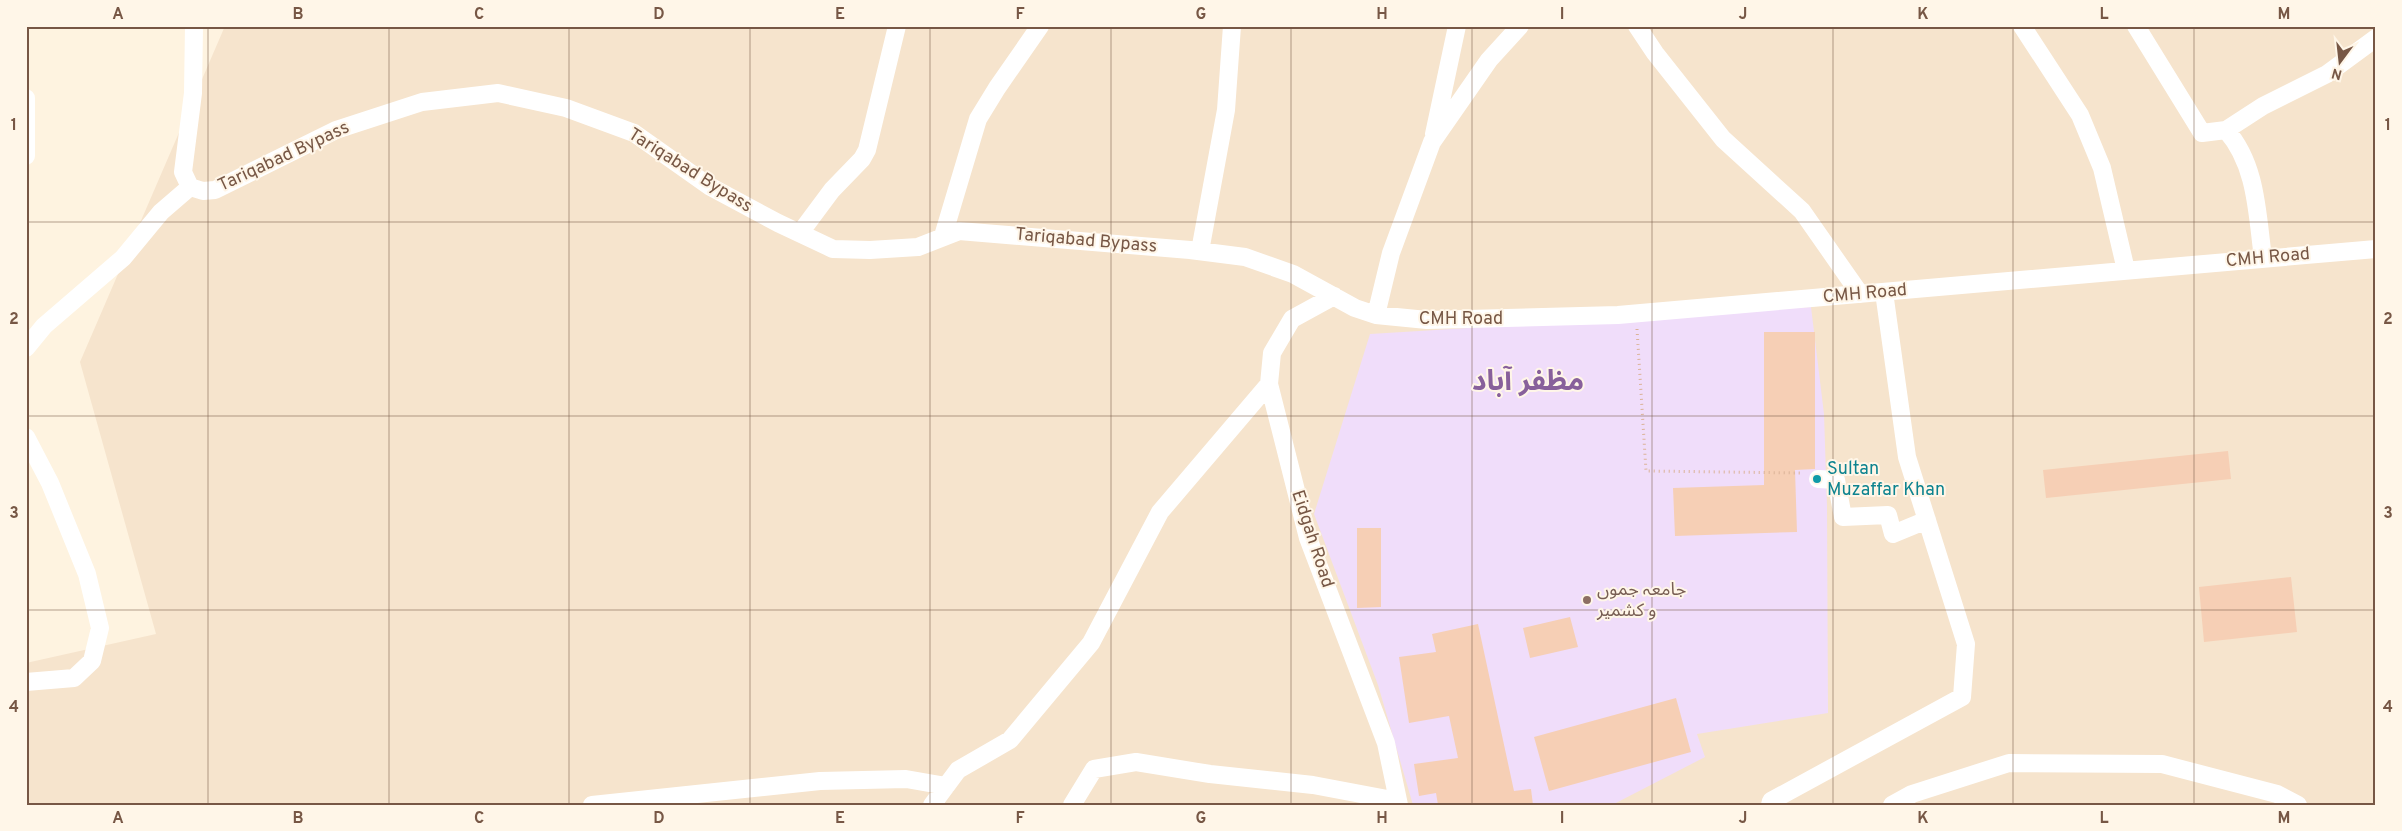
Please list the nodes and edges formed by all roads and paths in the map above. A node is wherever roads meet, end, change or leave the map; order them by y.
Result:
1 (194, 26) edge
2 (897, 26) edge
3 (1040, 26) edge
4 (1232, 26) edge
5 (1457, 26) edge
6 (1520, 26) edge
7 (1637, 26) edge
8 (2022, 26) edge
9 (2136, 26) edge
10 (2376, 38) edge
11 (26, 98) edge
12 (2226, 130) junction
13 (1432, 142) junction
14 (26, 156) edge
15 (190, 187) junction
16 (800, 233) junction
17 (943, 236) junction
18 (2376, 249) edge
19 (1200, 251) junction
20 (2263, 258) junction
21 (2126, 270) junction
22 (1884, 292) junction
23 (1860, 294) junction
24 (1334, 296) junction
25 (1355, 308) joint
26 (1635, 314) junction
27 (1376, 315) junction
28 (26, 348) edge
29 (1269, 384) junction
30 (26, 437) edge
31 (1818, 479) joint
32 (1927, 520) junction
33 (26, 682) edge
34 (946, 786) junction
35 (1399, 803) edge
36 (592, 805) edge
37 (932, 805) edge
38 (1072, 805) edge
39 (1770, 805) edge
40 (1892, 805) edge
41 (2298, 805) edge

1 - 15 street
2 - 16 street
3 - 17 street
4 - 19 street
5 - 13 street
6 - 13 street
7 - 23 street
8 - 21 street
9 - 12 street
10 - 12 street
11 - 14 street
12 - 20 street
13 - 27 street
15 - 16 street, Tariqabad Bypass
15 - 28 street
16 - 17 street, Tariqabad Bypass
17 - 19 street, Tariqabad Bypass
18 - 20 street, CMH Road
19 - 24 street, Tariqabad Bypass
20 - 21 street, CMH Road
21 - 22 street, CMH Road
22 - 23 street, CMH Road
22 - 32 street
23 - 26 street, CMH Road
24 - 25 street, Tariqabad Bypass
24 - 29 street, Eidgah Road
25 - 27 street, CMH Road
26 - 27 street, CMH Road
26 - 31 path
29 - 34 street
29 - 35 street, Eidgah Road
30 - 33 street
31 - 32 street
32 - 39 street
34 - 36 street
34 - 37 street
35 - 38 street
40 - 41 street

